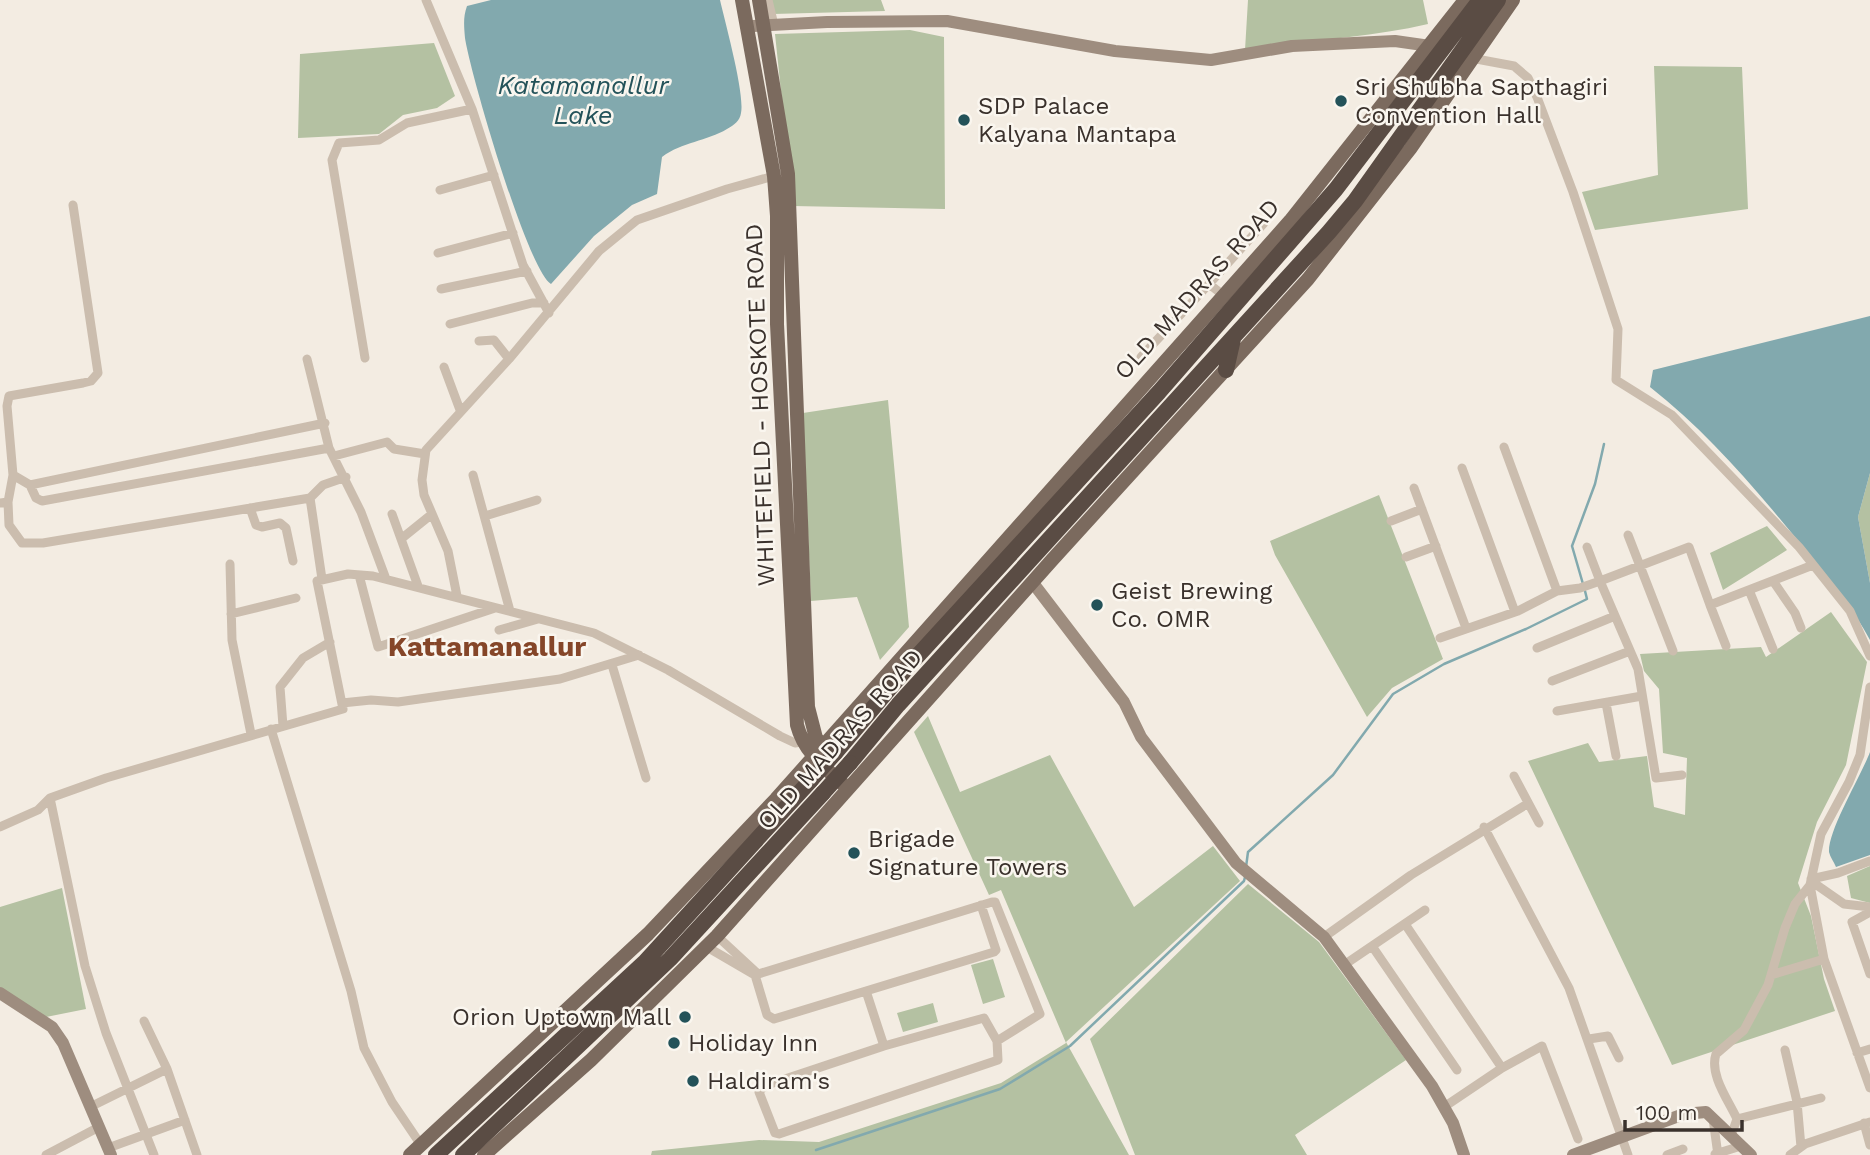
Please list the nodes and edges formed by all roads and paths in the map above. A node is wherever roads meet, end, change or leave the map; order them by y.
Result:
1 (426, 0) edge
2 (742, 0) edge
3 (759, 0) edge
4 (768, 0) edge
5 (1465, 0) edge
6 (1480, 0) edge
7 (1498, 0) edge
8 (1513, 0) edge
9 (769, 25) junction
10 (747, 27) junction
11 (1451, 52) junction
12 (472, 109) junction
13 (494, 175) junction
14 (774, 176) junction
15 (440, 190) dead end
16 (73, 205) dead end
17 (1311, 206) junction
18 (1265, 222) dead end
19 (513, 233) junction
20 (784, 233) junction
21 (438, 253) dead end
22 (527, 271) junction
23 (1209, 284) junction
24 (441, 289) dead end
25 (1223, 295) junction
26 (544, 303) junction
27 (549, 313) junction
28 (450, 324) dead end
29 (1234, 336) junction
30 (479, 341) dead end
31 (1141, 357) dead end
32 (365, 358) dead end
33 (306, 359) dead end
34 (509, 359) junction
35 (444, 368) dead end
36 (1226, 370) junction
37 (460, 410) junction
38 (326, 424) junction
39 (1504, 447) dead end
40 (332, 452) junction
41 (425, 454) junction
42 (1462, 468) dead end
43 (13, 475) junction
44 (473, 475) dead end
45 (345, 477) junction
46 (30, 485) junction
47 (1415, 488) dead end
48 (310, 498) junction
49 (537, 500) dead end
50 (4, 502) edge
51 (250, 508) junction
52 (1422, 509) junction
53 (392, 514) dead end
54 (432, 514) junction
55 (485, 516) junction
56 (1391, 521) dead end
57 (1628, 535) dead end
58 (401, 540) junction
59 (1436, 545) junction
60 (1587, 547) dead end
61 (1406, 557) dead end
62 (293, 561) dead end
63 (230, 564) dead end
64 (1814, 565) junction
65 (1639, 566) junction
66 (359, 575) junction
67 (322, 579) junction
68 (386, 579) junction
69 (1600, 581) junction
70 (1773, 581) junction
71 (1033, 583) junction
72 (418, 586) junction
73 (1749, 590) junction
74 (1557, 591) junction
75 (457, 596) junction
76 (296, 598) dead end
77 (1710, 605) junction
78 (496, 607) junction
79 (510, 611) junction
80 (1515, 612) junction
81 (231, 614) junction
82 (1615, 616) junction
83 (540, 619) junction
84 (1466, 628) junction
85 (1801, 628) dead end
86 (499, 630) dead end
87 (1440, 638) dead end
88 (330, 642) junction
89 (1726, 646) dead end
90 (1537, 649) dead end
91 (1773, 649) dead end
92 (1630, 651) junction
93 (1673, 651) dead end
94 (639, 655) junction
95 (1870, 656) edge
96 (612, 665) junction
97 (1552, 681) dead end
98 (1870, 687) edge
99 (1642, 696) junction
100 (342, 703) junction
101 (1606, 703) junction
102 (1557, 711) dead end
103 (283, 726) junction
104 (271, 729) junction
105 (251, 734) junction
106 (818, 747) junction
107 (1616, 756) dead end
108 (1682, 775) dead end
109 (1514, 776) dead end
110 (646, 778) dead end
111 (854, 785) junction
112 (50, 799) junction
113 (1527, 804) junction
114 (1539, 822) dead end
115 (0, 827) edge
116 (1484, 827) junction
117 (1870, 861) edge
118 (1811, 882) junction
119 (981, 905) junction
120 (1425, 910) dead end
121 (1870, 910) edge
122 (1405, 924) junction
123 (1324, 937) junction
124 (712, 942) junction
125 (1371, 946) junction
126 (1824, 959) junction
127 (1345, 965) junction
128 (756, 974) junction
129 (1870, 974) edge
130 (1771, 975) junction
131 (866, 991) junction
132 (0, 993) edge
133 (144, 1021) dead end
134 (1589, 1039) junction
135 (997, 1041) junction
136 (884, 1046) junction
137 (1870, 1048) edge
138 (1785, 1050) dead end
139 (1857, 1053) junction
140 (1619, 1058) dead end
141 (1502, 1068) junction
142 (167, 1069) junction
143 (1457, 1070) dead end
144 (129, 1088) junction
145 (1870, 1088) edge
146 (1821, 1098) dead end
147 (1797, 1102) junction
148 (90, 1107) junction
149 (1444, 1107) junction
150 (1713, 1119) junction
151 (1737, 1119) junction
152 (184, 1120) junction
153 (1867, 1123) edge
154 (99, 1127) junction
155 (146, 1134) junction
156 (1731, 1136) junction
157 (1622, 1137) junction
158 (1578, 1139) dead end
159 (1870, 1145) edge
160 (1801, 1147) junction
161 (1682, 1149) dead end
162 (416, 1150) edge
163 (1746, 1151) edge
164 (109, 1152) edge
165 (1716, 1154) edge
166 (46, 1155) edge
167 (154, 1155) edge
168 (197, 1155) edge
169 (436, 1155) edge
170 (463, 1155) edge
171 (484, 1155) edge
172 (1464, 1155) edge
173 (1573, 1155) edge
174 (1628, 1155) edge
175 (1667, 1155) edge
176 (1790, 1155) edge

1 - 12 street
2 - 10 main road, WHITEFIELD - HOSKOTE ROAD
3 - 9 main road, WHITEFIELD - HOSKOTE ROAD
4 - 9 street
5 - 11 main road
6 - 11 highway
7 - 11 highway
8 - 11 main road
9 - 10 main road
9 - 11 main road
9 - 20 main road, WHITEFIELD - HOSKOTE ROAD
10 - 14 main road, WHITEFIELD - HOSKOTE ROAD
11 - 17 highway
11 - 29 highway, OLD MADRAS ROAD
11 - 36 main road
11 - 64 street
12 - 13 street
12 - 32 street
13 - 15 street
13 - 19 street
14 - 20 main road, WHITEFIELD - HOSKOTE ROAD
14 - 27 street
16 - 43 street
17 - 25 main road, OLD MADRAS ROAD
17 - 106 highway, OLD MADRAS ROAD
18 - 23 street
19 - 21 street
19 - 22 street
20 - 106 main road, WHITEFIELD - HOSKOTE ROAD
22 - 24 street
22 - 26 street
23 - 25 street
23 - 31 street
25 - 106 main road, OLD MADRAS ROAD
26 - 27 street
26 - 28 street
27 - 34 street
29 - 36 highway
29 - 170 highway, OLD MADRAS ROAD, bridge
30 - 34 street
33 - 38 street
34 - 37 street
35 - 37 street
36 - 71 main road
37 - 41 street
38 - 40 street
38 - 46 street
39 - 74 street
40 - 41 street
40 - 45 street
40 - 46 street
41 - 54 street
42 - 80 street
43 - 46 street
43 - 50 street
44 - 55 street
45 - 48 street
45 - 68 street
47 - 52 street
48 - 51 street
48 - 67 street
49 - 55 street
50 - 51 street
51 - 62 street
52 - 56 street
52 - 59 street
53 - 58 street
54 - 58 street
54 - 75 street
55 - 79 street
57 - 65 street
58 - 72 street
59 - 61 street
59 - 84 street
60 - 69 street
63 - 81 street
64 - 70 street
64 - 95 street
65 - 69 street
65 - 77 street
65 - 93 street
66 - 67 street
66 - 68 street
66 - 78 street
67 - 88 street
68 - 72 street
69 - 74 street
69 - 82 street
70 - 73 street
70 - 85 street
71 - 111 main road
71 - 123 main road
72 - 75 street
73 - 77 street
73 - 91 street
74 - 80 street
75 - 78 street
76 - 81 street
77 - 89 street
78 - 79 street
79 - 83 street
80 - 84 street
81 - 105 street
82 - 90 street
82 - 92 street
83 - 86 street
83 - 94 street
84 - 87 street
88 - 100 street
88 - 103 street
92 - 97 street
92 - 99 street
94 - 96 street
94 - 106 street
96 - 100 street
96 - 110 street
98 - 118 street
99 - 101 street
99 - 108 street
100 - 103 street
101 - 102 street
101 - 107 street
103 - 104 street
104 - 105 street
104 - 162 street
105 - 112 street
106 - 111 main road
106 - 162 main road, OLD MADRAS ROAD
106 - 169 highway, OLD MADRAS ROAD, bridge
109 - 113 street
111 - 124 main road
112 - 115 street
112 - 144 street
113 - 114 street
113 - 116 street
116 - 123 street
116 - 134 street
117 - 118 street
118 - 121 street
118 - 126 street
118 - 130 street
119 - 128 street
119 - 131 street
119 - 135 street
120 - 122 street
121 - 129 street
122 - 125 street
122 - 141 street
123 - 127 main road
124 - 128 street
124 - 128 street
124 - 171 main road
125 - 127 street
125 - 143 street
126 - 130 street
126 - 139 street
127 - 149 main road
128 - 131 street
130 - 151 street
131 - 136 street
132 - 148 main road
133 - 142 street
134 - 140 street
134 - 157 street
135 - 136 street
135 - 136 street
137 - 139 street
138 - 147 street
139 - 145 street
141 - 149 street
141 - 158 street
142 - 144 street
142 - 152 street
144 - 148 street
144 - 155 street
146 - 147 street
147 - 151 street
147 - 160 street
148 - 154 main road
149 - 172 main road
150 - 156 main road
150 - 157 main road
150 - 165 street
151 - 156 street
152 - 155 street
152 - 168 street
153 - 159 street
153 - 160 street
154 - 164 main road
154 - 166 street
155 - 164 street
155 - 167 street
156 - 163 main road
157 - 173 main road
157 - 174 street
160 - 176 street
161 - 175 street
163 - 165 street

